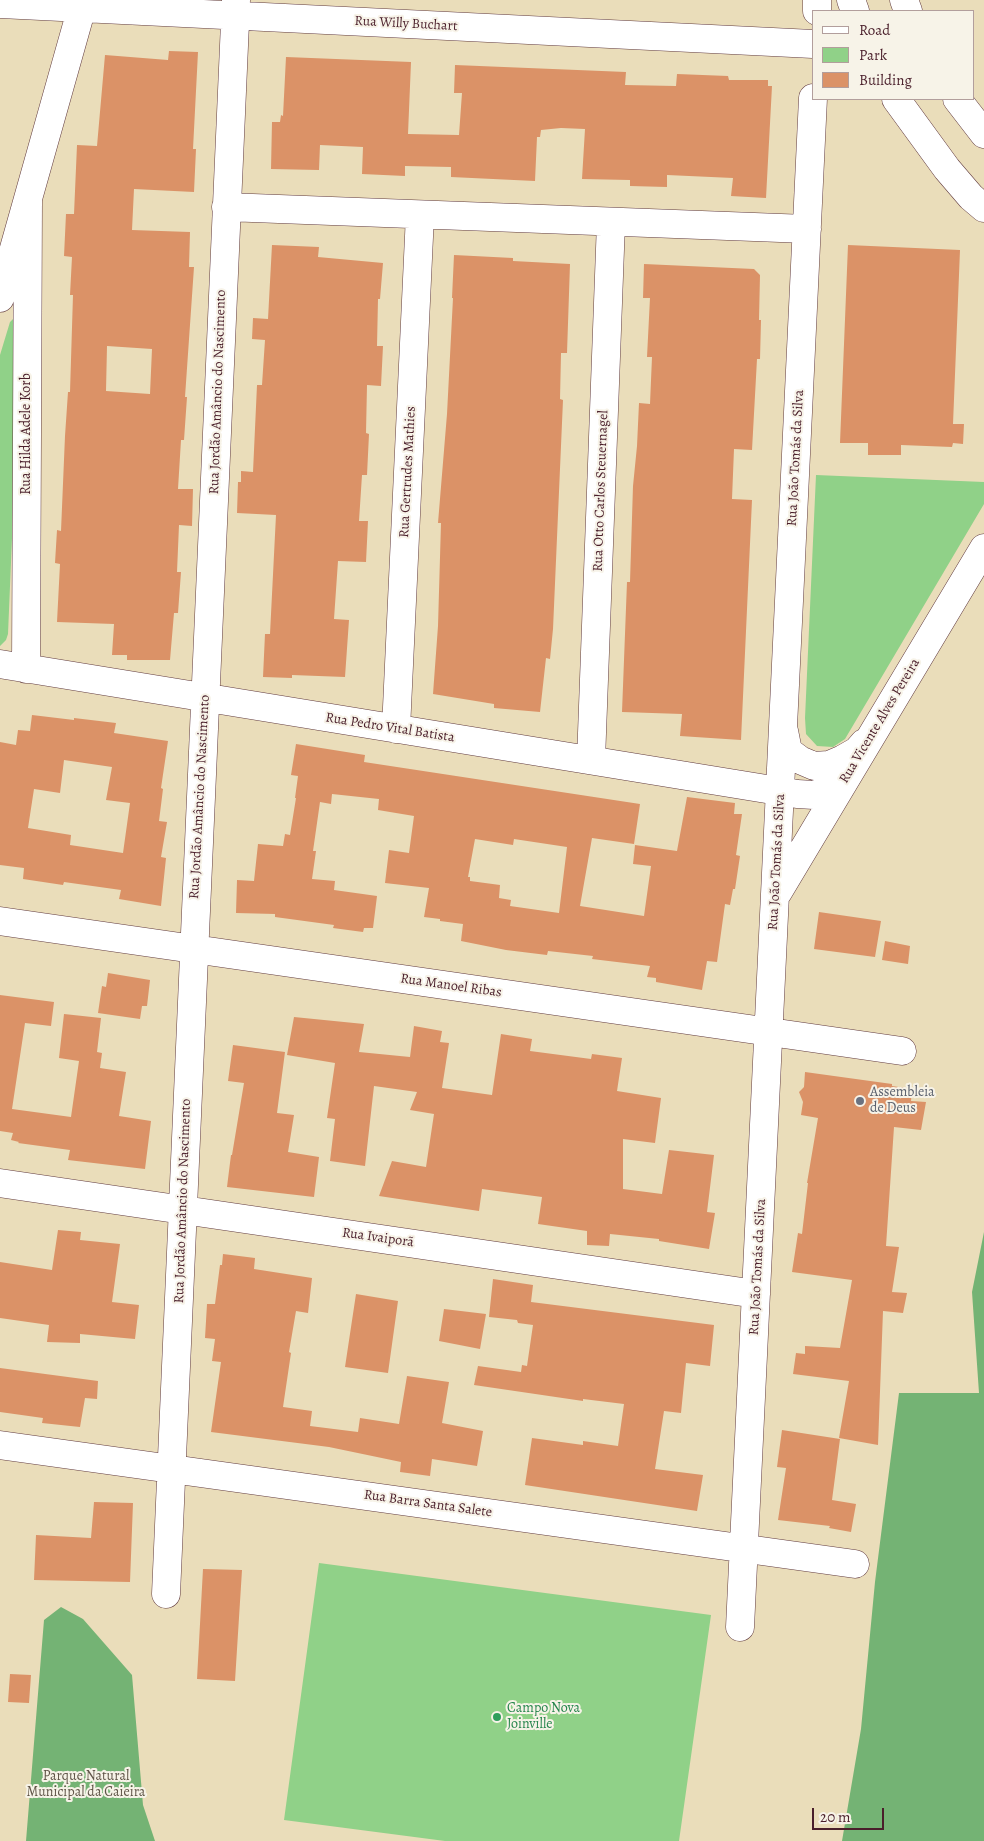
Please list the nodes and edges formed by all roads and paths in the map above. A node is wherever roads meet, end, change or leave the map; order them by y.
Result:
1 (0, 4) edge
2 (83, 4) edge
3 (235, 8) edge
4 (812, 44) edge
5 (813, 100) edge
6 (897, 100) edge
7 (958, 100) edge
8 (984, 134) edge
9 (28, 200) junction
10 (226, 207) junction
11 (984, 208) edge
12 (420, 215) junction
13 (611, 222) junction
14 (807, 229) junction
15 (0, 298) edge
16 (984, 548) edge
17 (0, 664) edge
18 (26, 668) junction
19 (205, 698) junction
20 (396, 729) junction
21 (784, 730) junction
22 (871, 735) junction
23 (591, 760) junction
24 (845, 779) junction
25 (781, 791) junction
26 (776, 895) junction
27 (0, 921) edge
28 (193, 949) junction
29 (769, 1032) junction
30 (902, 1051) dead end
31 (0, 1183) edge
32 (182, 1209) junction
33 (756, 1294) junction
34 (0, 1445) edge
35 (171, 1469) junction
36 (744, 1548) junction
37 (855, 1564) dead end
38 (166, 1594) dead end
39 (740, 1627) dead end

1 - 2 street, Rua Willy Buchart
2 - 3 street, Rua Willy Buchart
2 - 9 street
3 - 4 street, Rua Willy Buchart
3 - 10 street, Rua Jordão Amâncio do Nascimento
5 - 14 street, Rua João Tomás da Silva
6 - 11 street
7 - 8 street
9 - 15 street
9 - 18 street, Rua Hilda Adele Korb
10 - 12 street
10 - 19 street, Rua Jordão Amâncio do Nascimento
12 - 13 street
12 - 20 street, Rua Gertrudes Mathies
13 - 14 street
13 - 23 street, Rua Otto Carlos Steuernagel
14 - 21 street, Rua João Tomás da Silva
16 - 22 street, Rua Vicente Alves Pereira
17 - 18 street, Rua Pedro Vital Batista
18 - 19 street, Rua Pedro Vital Batista
19 - 20 street, Rua Pedro Vital Batista
19 - 28 street, Rua Jordão Amâncio do Nascimento
20 - 23 street, Rua Pedro Vital Batista
21 - 22 street
21 - 25 street, Rua João Tomás da Silva
22 - 24 street, Rua Vicente Alves Pereira
23 - 25 street, Rua Pedro Vital Batista
24 - 25 street, Rua Pedro Vital Batista
24 - 26 street, Rua Vicente Alves Pereira
25 - 26 street, Rua João Tomás da Silva
26 - 29 street, Rua João Tomás da Silva
27 - 28 street, Rua Manoel Ribas
28 - 29 street, Rua Manoel Ribas
28 - 32 street, Rua Jordão Amâncio do Nascimento
29 - 30 street, Rua Manoel Ribas
29 - 33 street, Rua João Tomás da Silva
31 - 32 street, Rua Ivaiporã
32 - 33 street, Rua Ivaiporã
32 - 35 street, Rua Jordão Amâncio do Nascimento
33 - 36 street, Rua João Tomás da Silva
34 - 35 street, Rua Barra Santa Salete
35 - 36 street, Rua Barra Santa Salete
35 - 38 street, Rua Jordão Amâncio do Nascimento
36 - 37 street, Rua Barra Santa Salete
36 - 39 street, Rua João Tomás da Silva

